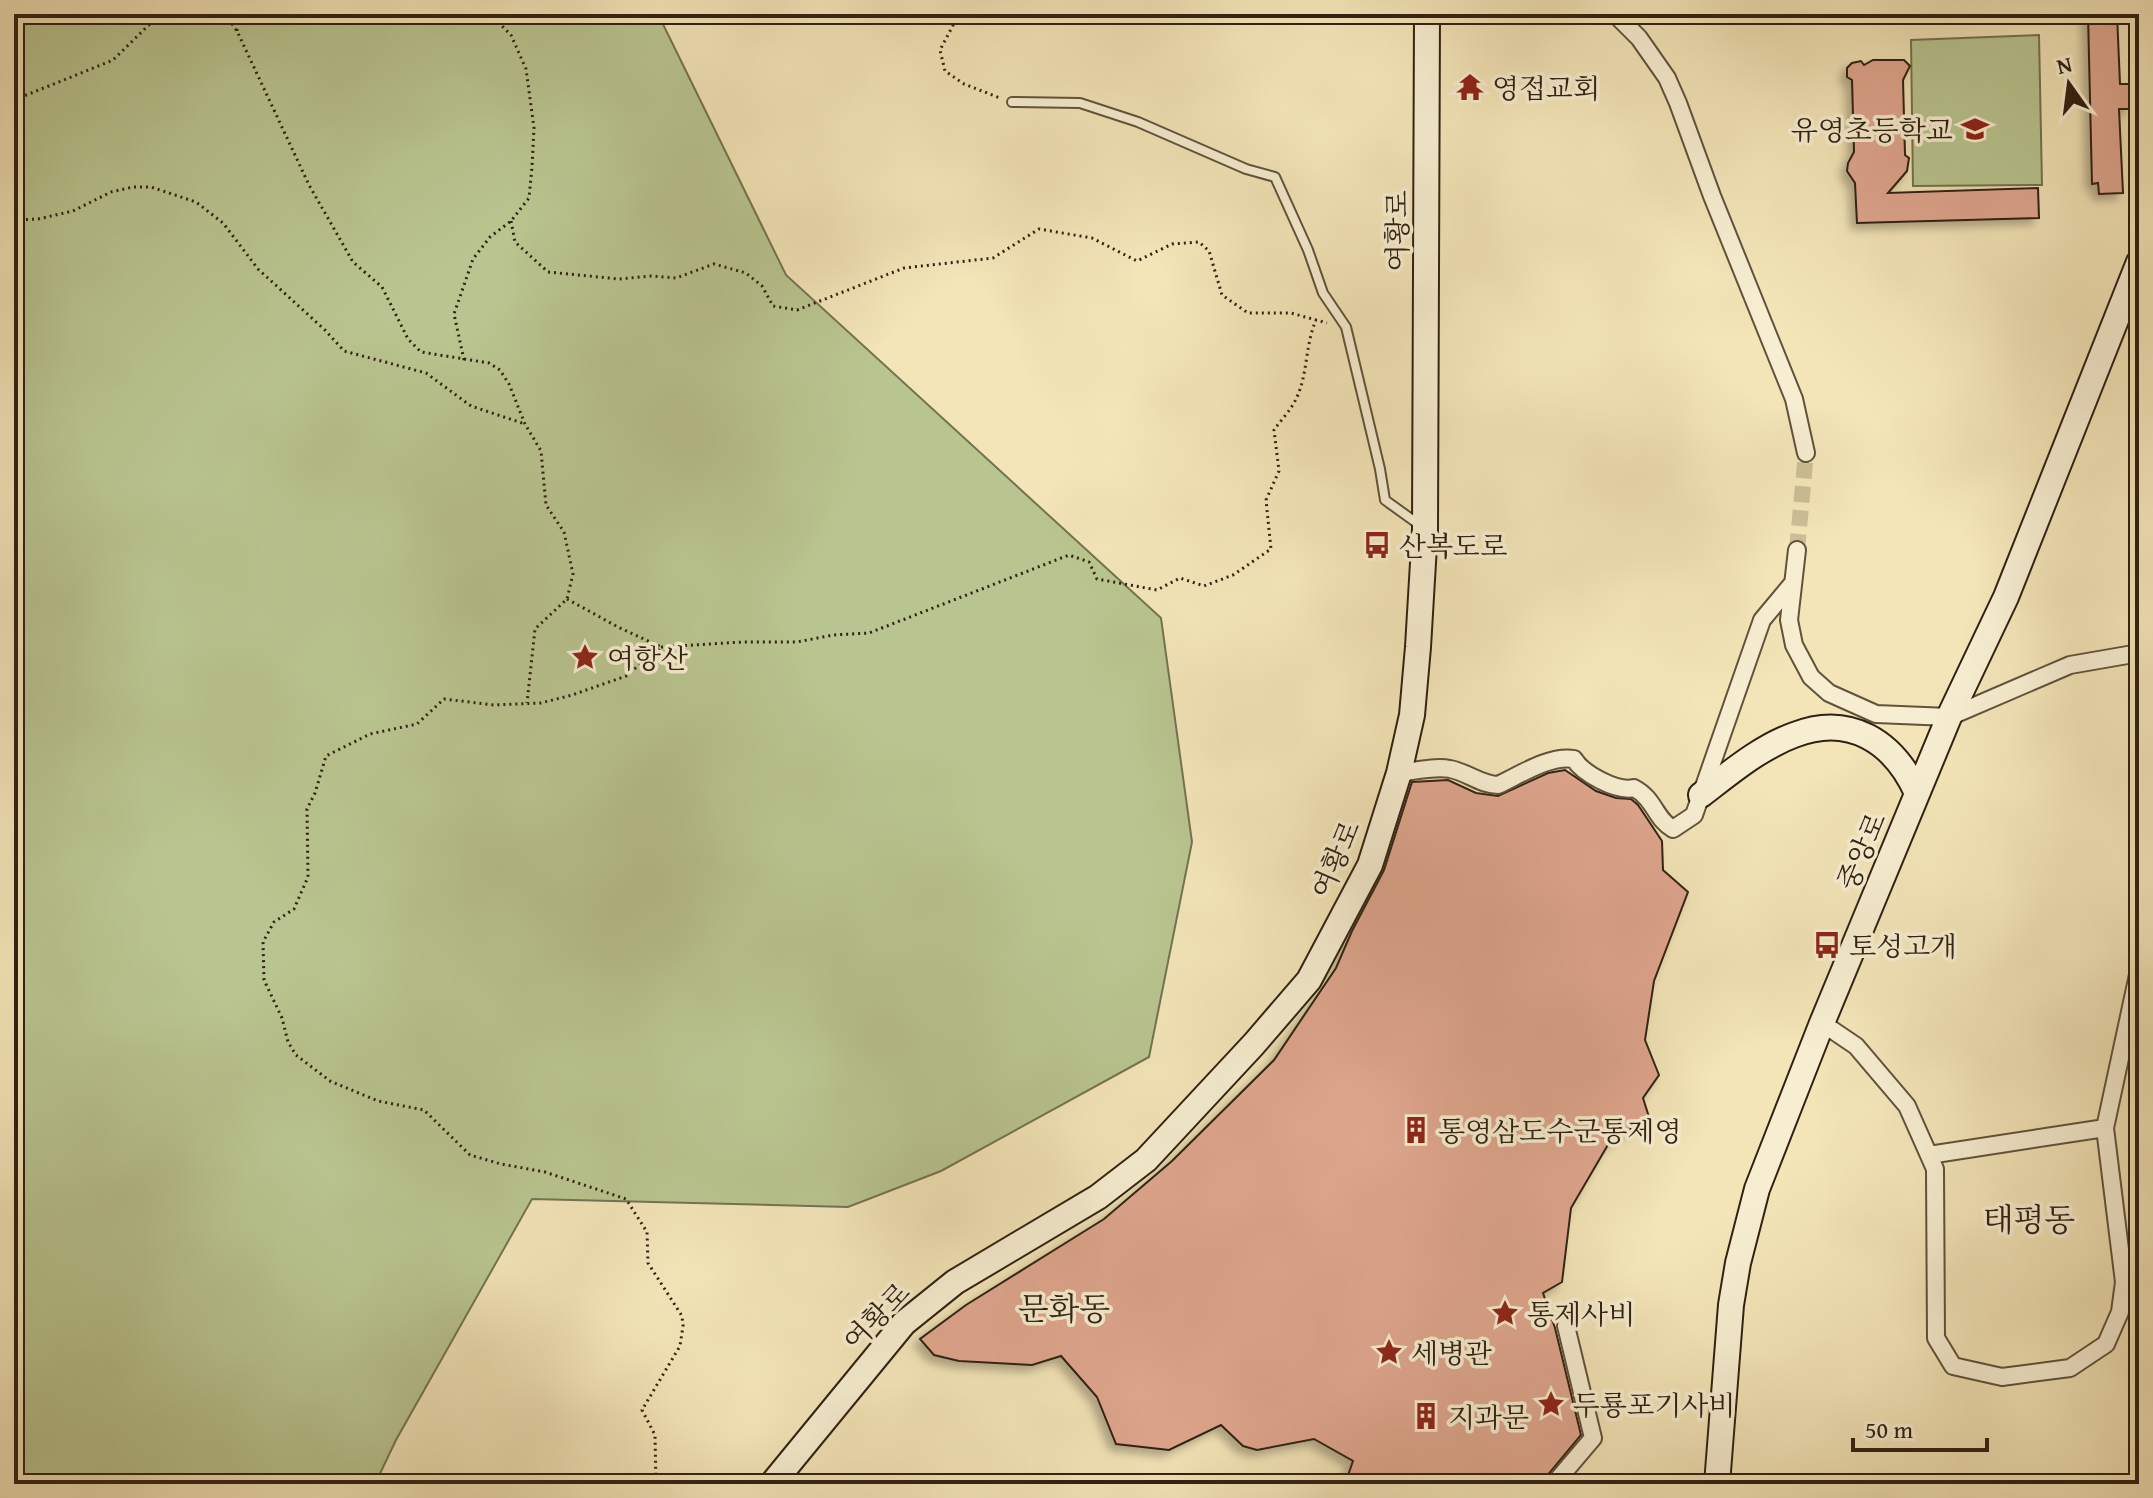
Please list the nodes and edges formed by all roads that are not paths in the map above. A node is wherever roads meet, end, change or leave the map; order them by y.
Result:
1 (1427, 14) edge
2 (1615, 14) edge
3 (1012, 102) road end
4 (2139, 262) edge
5 (1806, 453) tunnel mouth
6 (1425, 529) junction
7 (1797, 550) tunnel mouth
8 (1792, 584) junction
9 (2139, 653) edge
10 (1949, 717) junction
11 (1399, 773) junction
12 (1917, 793) junction
13 (1701, 795) junction
14 (2139, 970) edge
15 (1822, 1023) junction
16 (2105, 1128) junction
17 (1929, 1155) junction
18 (1566, 1326) dead end
19 (772, 1484) edge
20 (1554, 1484) edge
21 (1717, 1484) edge

1 - 6 street, 여황로
2 - 5 street
3 - 6 lane
4 - 10 street, 중앙로
6 - 11 street, 여황로
7 - 8 street
8 - 10 street
8 - 13 street
9 - 10 street
10 - 12 street, 중앙로
11 - 13 street
11 - 19 street, 여황로
12 - 13 street
12 - 15 street, 중앙로
14 - 16 street
15 - 17 street
15 - 21 street, 중앙로
16 - 17 street
16 - 17 street
18 - 20 street

